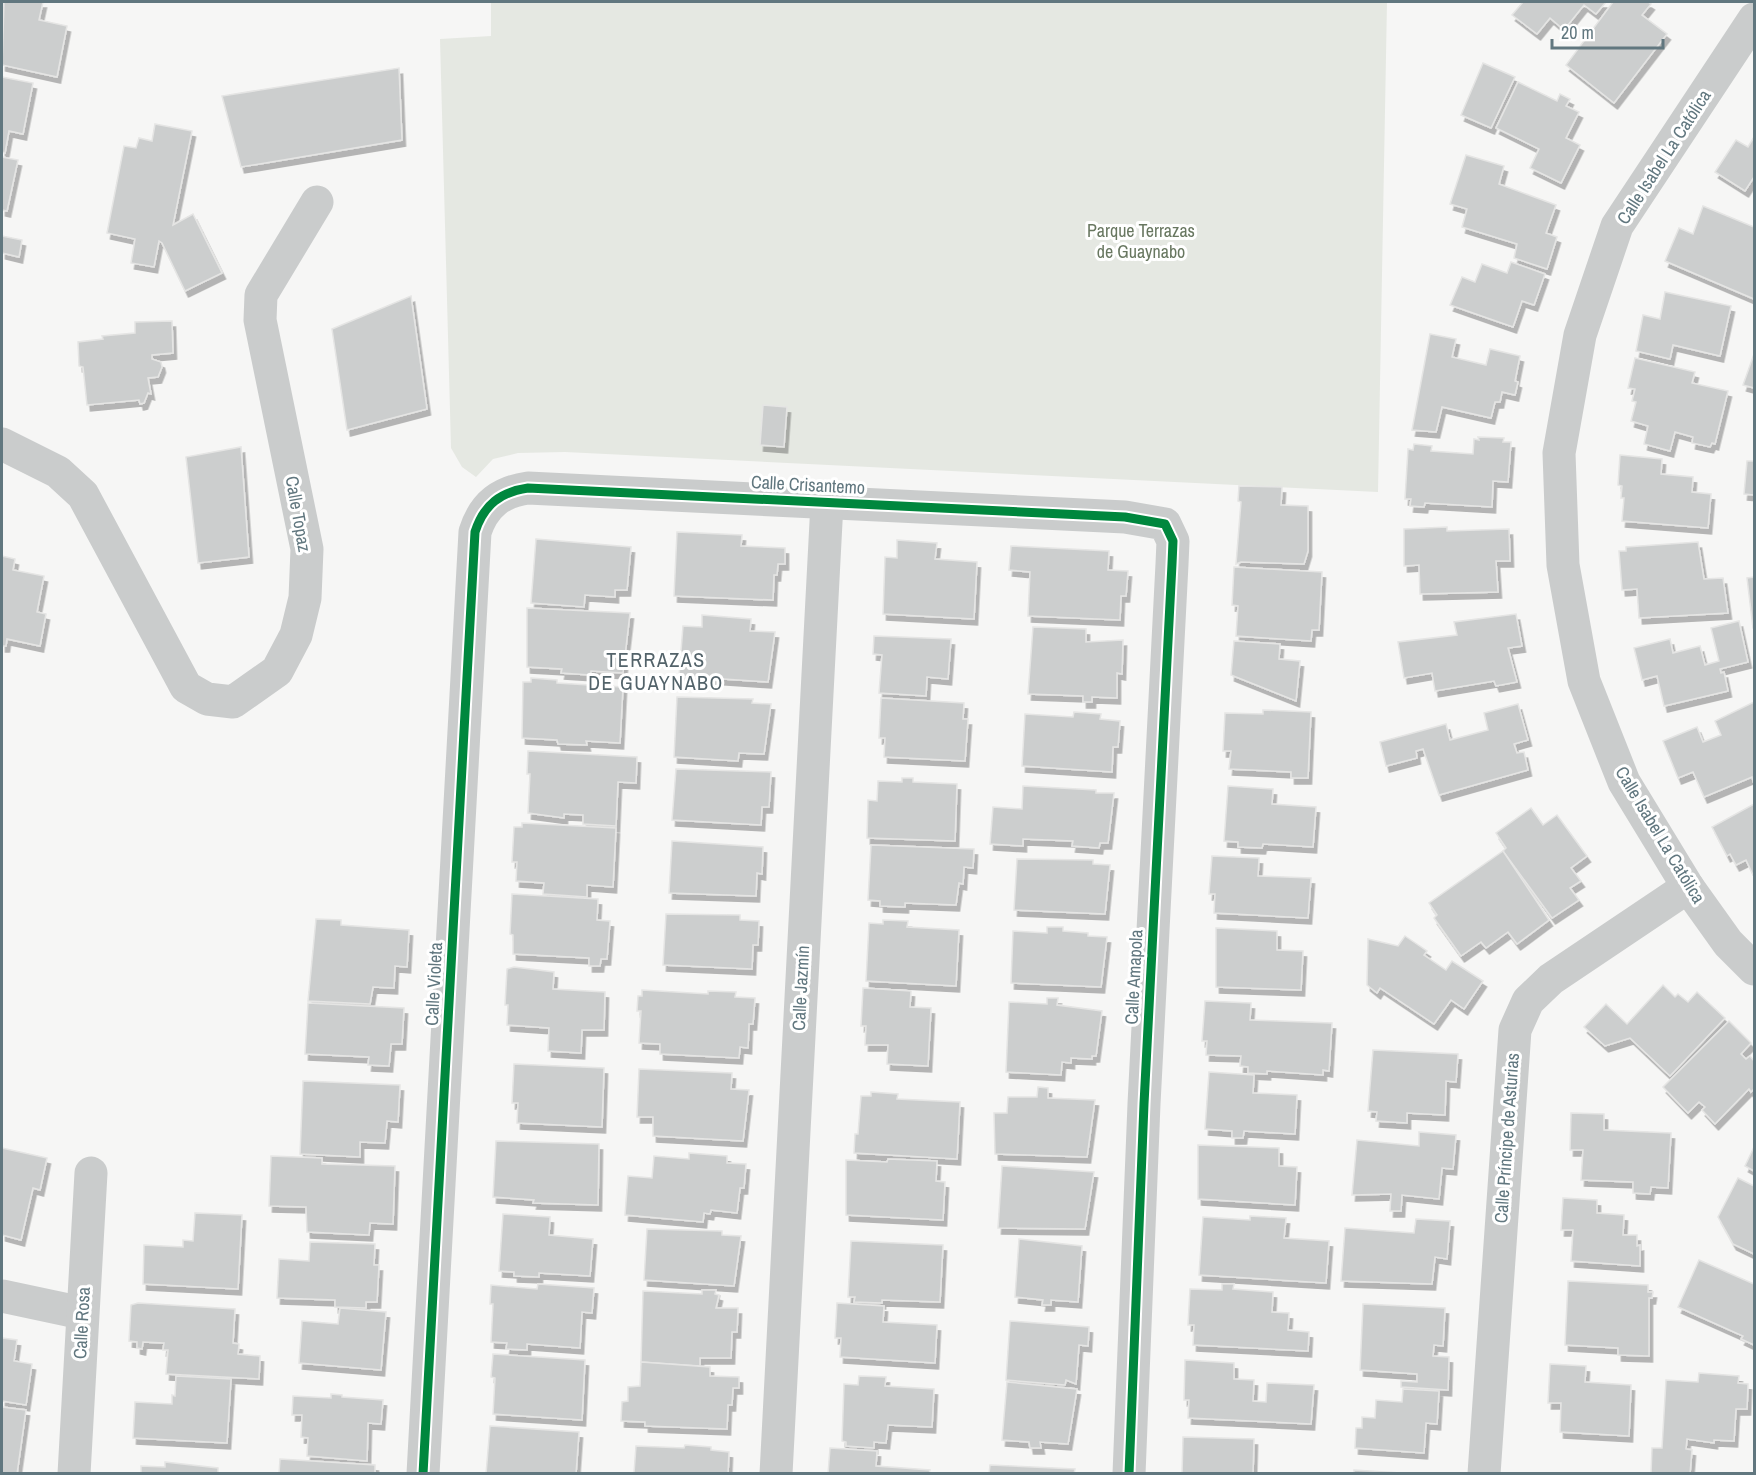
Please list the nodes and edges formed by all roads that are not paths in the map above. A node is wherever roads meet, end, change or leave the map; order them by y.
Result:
1 (1740, 2) edge
2 (1755, 12) edge
3 (1755, 19) edge
4 (317, 202) dead end
5 (2, 444) edge
6 (493, 501) joint
7 (827, 503) junction
8 (1125, 518) joint
9 (1688, 887) junction
10 (1755, 969) edge
11 (91, 1173) dead end
12 (2, 1296) edge
13 (82, 1313) junction
14 (74, 1473) edge
15 (423, 1473) edge
16 (776, 1473) edge
17 (1129, 1473) edge
18 (1484, 1473) edge

1 - 2 street
3 - 9 street, Calle Isabel La Católica
4 - 5 street, Calle Topaz
6 - 7 street, Calle Crisantemo
6 - 15 street, Calle Violeta
7 - 8 street, Calle Crisantemo
7 - 16 street, Calle Jazmín
8 - 17 street, Calle Amapola
9 - 10 street, Calle Isabel La Católica
9 - 18 street, Calle Príncipe de Asturias
11 - 13 street, Calle Rosa
12 - 13 street
13 - 14 street, Calle Rosa

